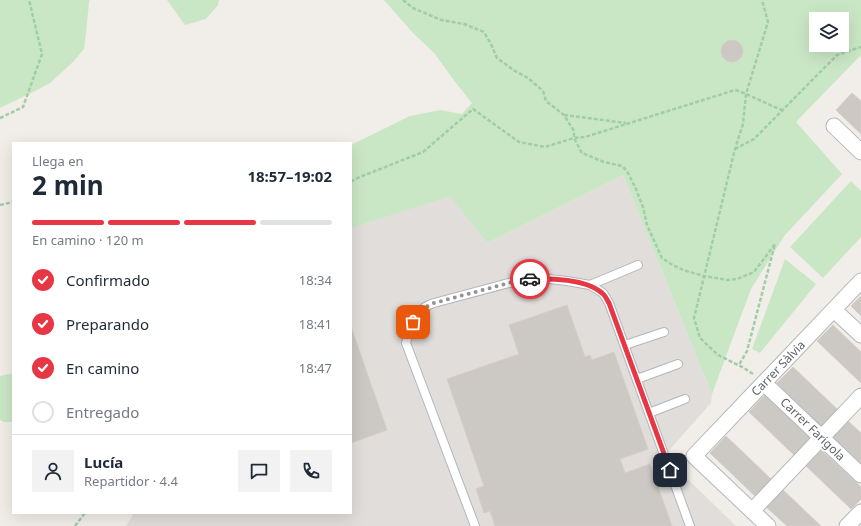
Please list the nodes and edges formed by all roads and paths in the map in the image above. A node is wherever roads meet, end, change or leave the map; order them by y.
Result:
1 (29, 0) edge
2 (403, 0) edge
3 (762, 0) edge
4 (861, 46) edge
5 (746, 94) junction
6 (782, 110) junction
7 (564, 115) junction
8 (0, 118) edge
9 (629, 123) junction
10 (834, 126) dead end
11 (574, 138) junction
12 (734, 149) junction
13 (861, 152) edge
14 (352, 181) edge
15 (12, 202) edge
16 (0, 204) edge
17 (638, 264) dead end
18 (704, 276) junction
19 (861, 281) edge
20 (590, 285) junction
21 (834, 310) junction
22 (664, 332) dead end
23 (861, 336) edge
24 (625, 345) junction
25 (678, 364) dead end
26 (739, 365) junction
27 (637, 380) junction
28 (764, 383) junction
29 (861, 396) edge
30 (685, 399) dead end
31 (649, 414) junction
32 (822, 438) junction
33 (861, 476) edge
34 (752, 511) junction
35 (861, 512) edge
36 (84, 514) edge
37 (75, 526) edge
38 (475, 526) edge
39 (690, 526) edge
40 (768, 526) edge
41 (848, 526) edge

1 - 8 path
2 - 7 path
3 - 5 path
4 - 6 path
5 - 6 path
5 - 9 path
5 - 12 path
6 - 12 path
7 - 9 path
7 - 11 path
9 - 11 path
10 - 13 street
11 - 14 path
11 - 18 path
12 - 18 path
15 - 16 path
17 - 20 lane
18 - 26 path
18 - 26 path
19 - 21 street, Carrer Sàlvia
20 - 24 lane
20 - 38 lane
21 - 23 street
21 - 28 street, Carrer Sàlvia
22 - 24 lane
24 - 27 lane
25 - 27 lane
26 - 28 path
27 - 31 lane
28 - 32 street, Carrer Farigola
28 - 34 street, Carrer Sàlvia
29 - 32 street
30 - 31 lane
31 - 39 lane
32 - 33 street, Carrer Farigola
32 - 34 street
34 - 40 street
35 - 41 street
36 - 37 path

